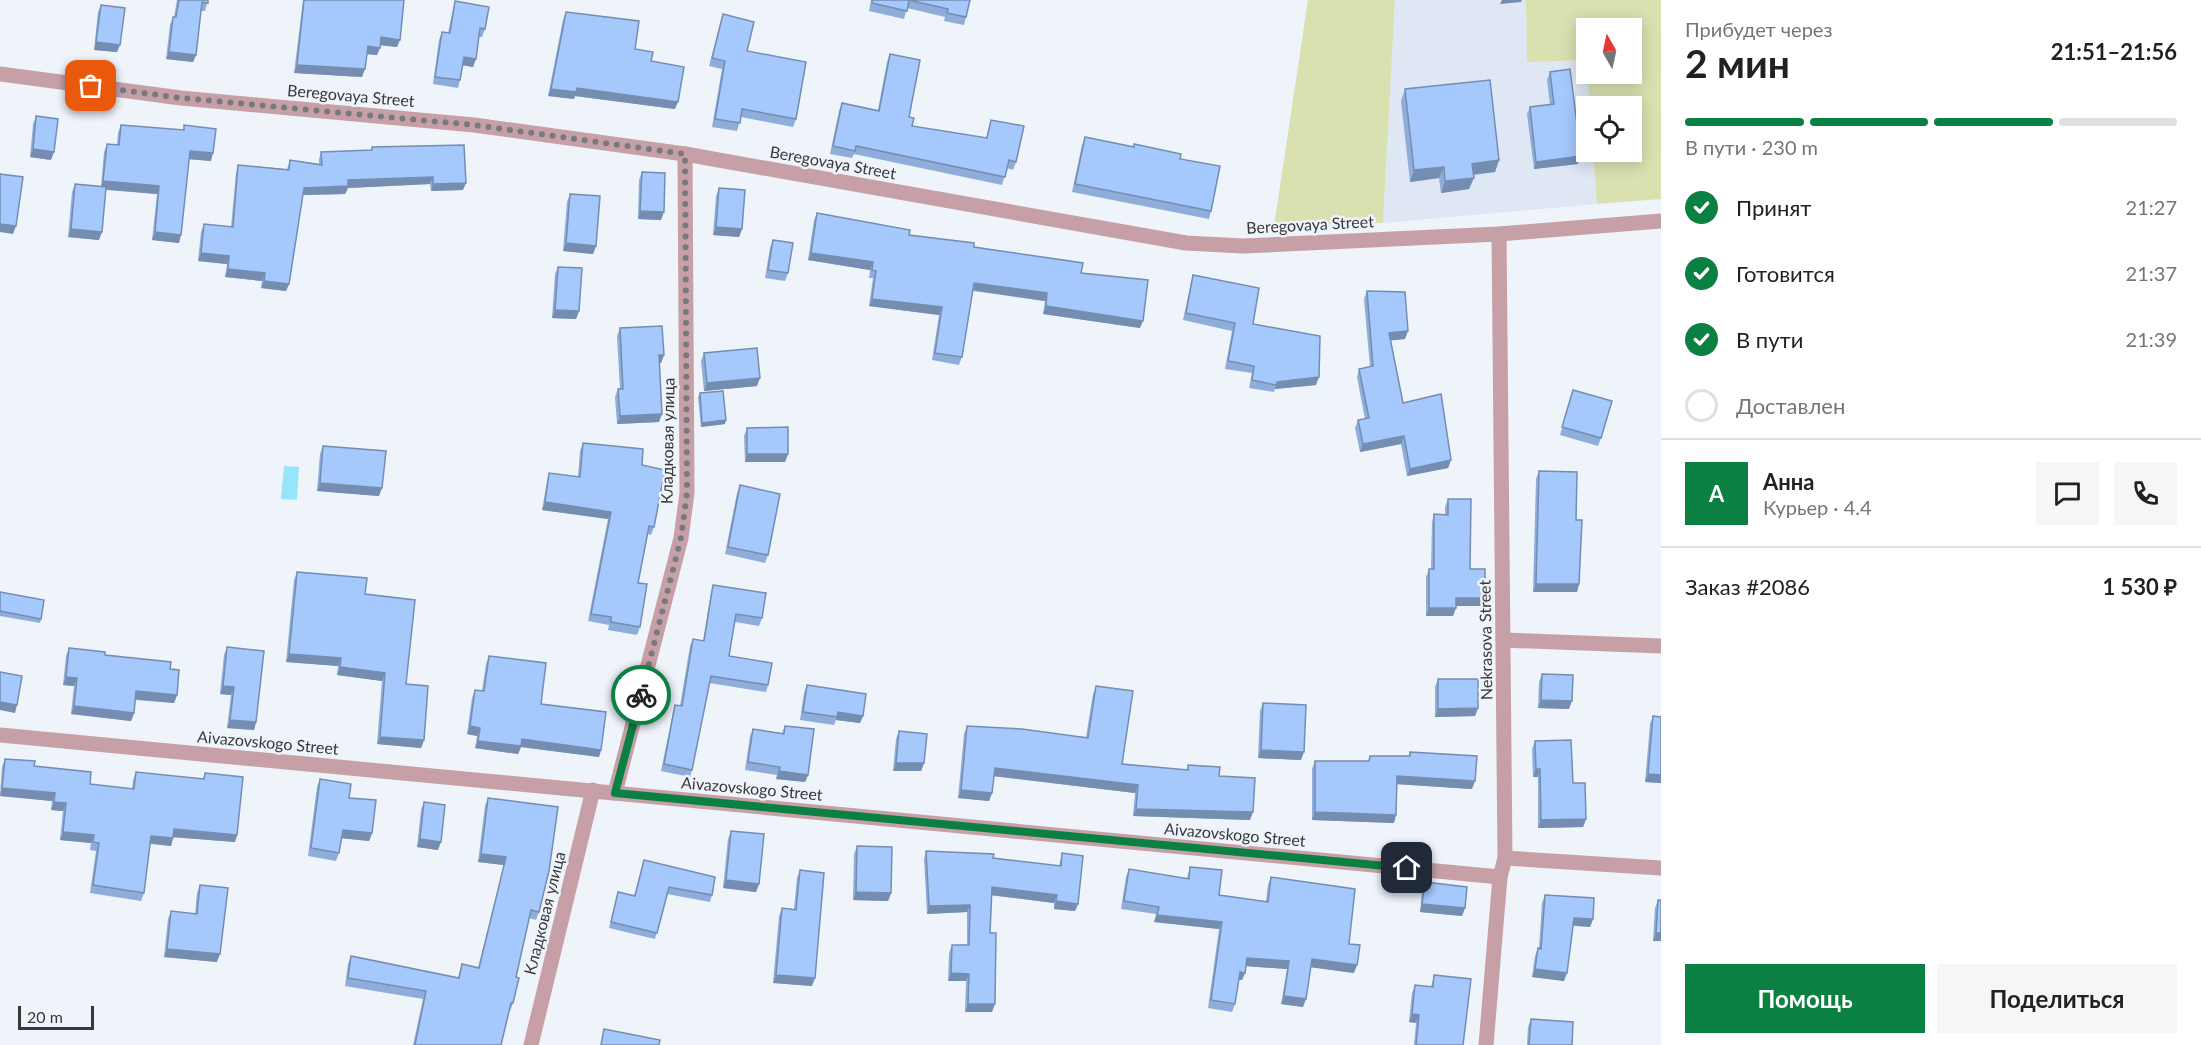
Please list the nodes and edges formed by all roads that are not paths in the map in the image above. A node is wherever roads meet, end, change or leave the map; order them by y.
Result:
1 (0, 74) edge
2 (685, 154) junction
3 (1661, 221) edge
4 (1499, 234) junction
5 (1503, 640) junction
6 (1661, 646) edge
7 (0, 735) edge
8 (593, 790) junction
9 (615, 793) junction
10 (1505, 858) junction
11 (1661, 868) edge
12 (1500, 877) junction
13 (531, 1045) edge
14 (1486, 1045) edge

1 - 2 street, Beregovaya Street
2 - 4 street, Beregovaya Street
2 - 9 street, Кладковая улица
3 - 4 street, Beregovaya Street
4 - 5 street, Nekrasova Street
5 - 6 street
5 - 10 street, Nekrasova Street
7 - 8 street, Aivazovskogo Street
8 - 9 street, Aivazovskogo Street
8 - 13 street, Кладковая улица
9 - 12 street, Aivazovskogo Street
10 - 11 street
10 - 12 street, Nekrasova Street
12 - 14 street, Nekrasova Street

